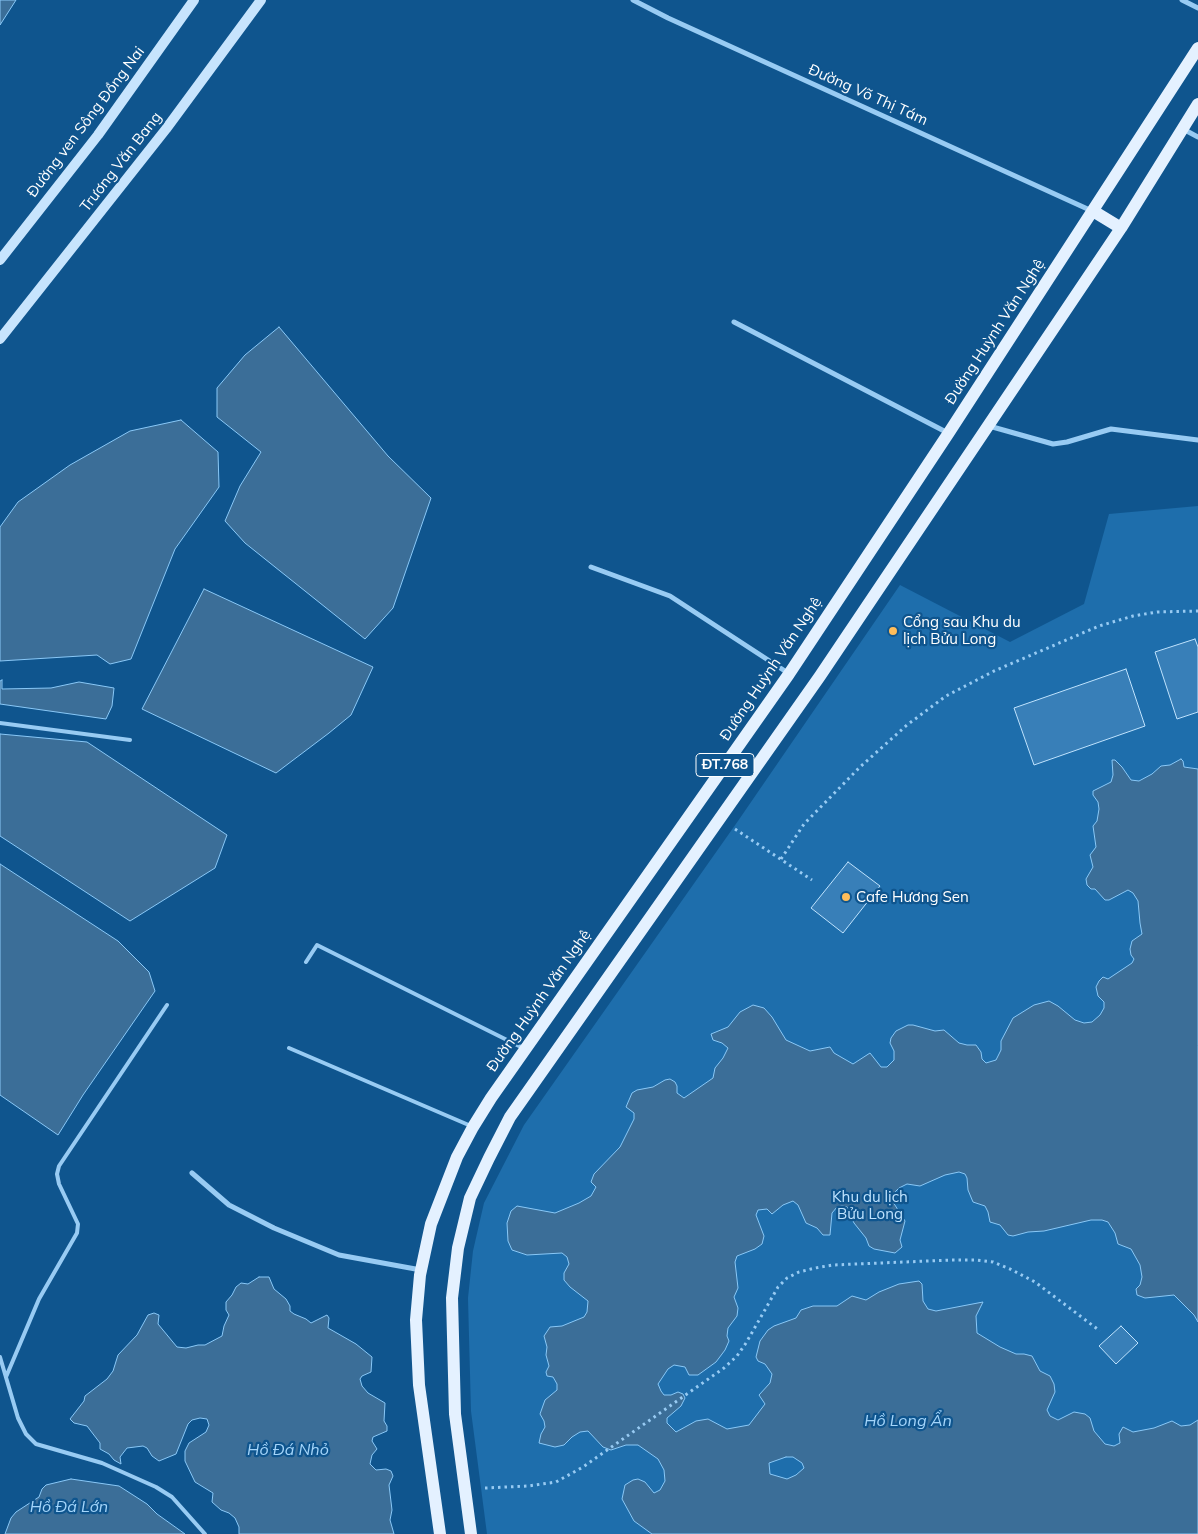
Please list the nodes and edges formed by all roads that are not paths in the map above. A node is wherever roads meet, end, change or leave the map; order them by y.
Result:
1 (194, 0) edge
2 (261, 0) edge
3 (633, 0) edge
4 (1182, 0) edge
5 (1198, 8) edge
6 (1198, 48) edge
7 (1198, 104) edge
8 (1182, 129) junction
9 (1198, 137) edge
10 (1093, 211) junction
11 (1121, 228) junction
12 (0, 260) edge
13 (734, 322) dead end
14 (0, 339) edge
15 (988, 425) junction
16 (948, 434) junction
17 (1198, 440) edge
18 (591, 567) dead end
19 (789, 674) junction
20 (0, 723) edge
21 (130, 740) dead end
22 (306, 962) dead end
23 (167, 1005) dead end
24 (290, 1048) dead end
25 (526, 1049) junction
26 (473, 1126) junction
27 (192, 1173) dead end
28 (422, 1270) junction
29 (0, 1357) edge
30 (6, 1377) junction
31 (205, 1534) edge
32 (440, 1534) edge
33 (471, 1534) edge

1 - 12 main road, Đường ven Sông Đồng Nai
2 - 14 main road, Trương Văn Bang
3 - 10 street, Đường Võ Thị Tám
4 - 5 street
6 - 10 main road, Đường Huỳnh Văn Nghệ / ĐT.768
7 - 8 main road, ĐT.768
8 - 9 street
8 - 11 main road, ĐT.768
10 - 11 main road
10 - 16 main road, Đường Huỳnh Văn Nghệ / ĐT.768
11 - 15 main road, ĐT.768
13 - 16 street
15 - 17 street
15 - 33 main road, ĐT.768
16 - 19 main road, Đường Huỳnh Văn Nghệ / ĐT.768
18 - 19 street
19 - 25 main road, Đường Huỳnh Văn Nghệ / ĐT.768
20 - 21 lane
22 - 25 lane
23 - 30 lane
24 - 26 lane
25 - 26 main road, Đường Huỳnh Văn Nghệ / ĐT.768
26 - 28 main road, Đường Huỳnh Văn Nghệ / ĐT.768
27 - 28 street
28 - 32 main road, Đường Huỳnh Văn Nghệ / ĐT.768
29 - 30 lane
30 - 31 lane

